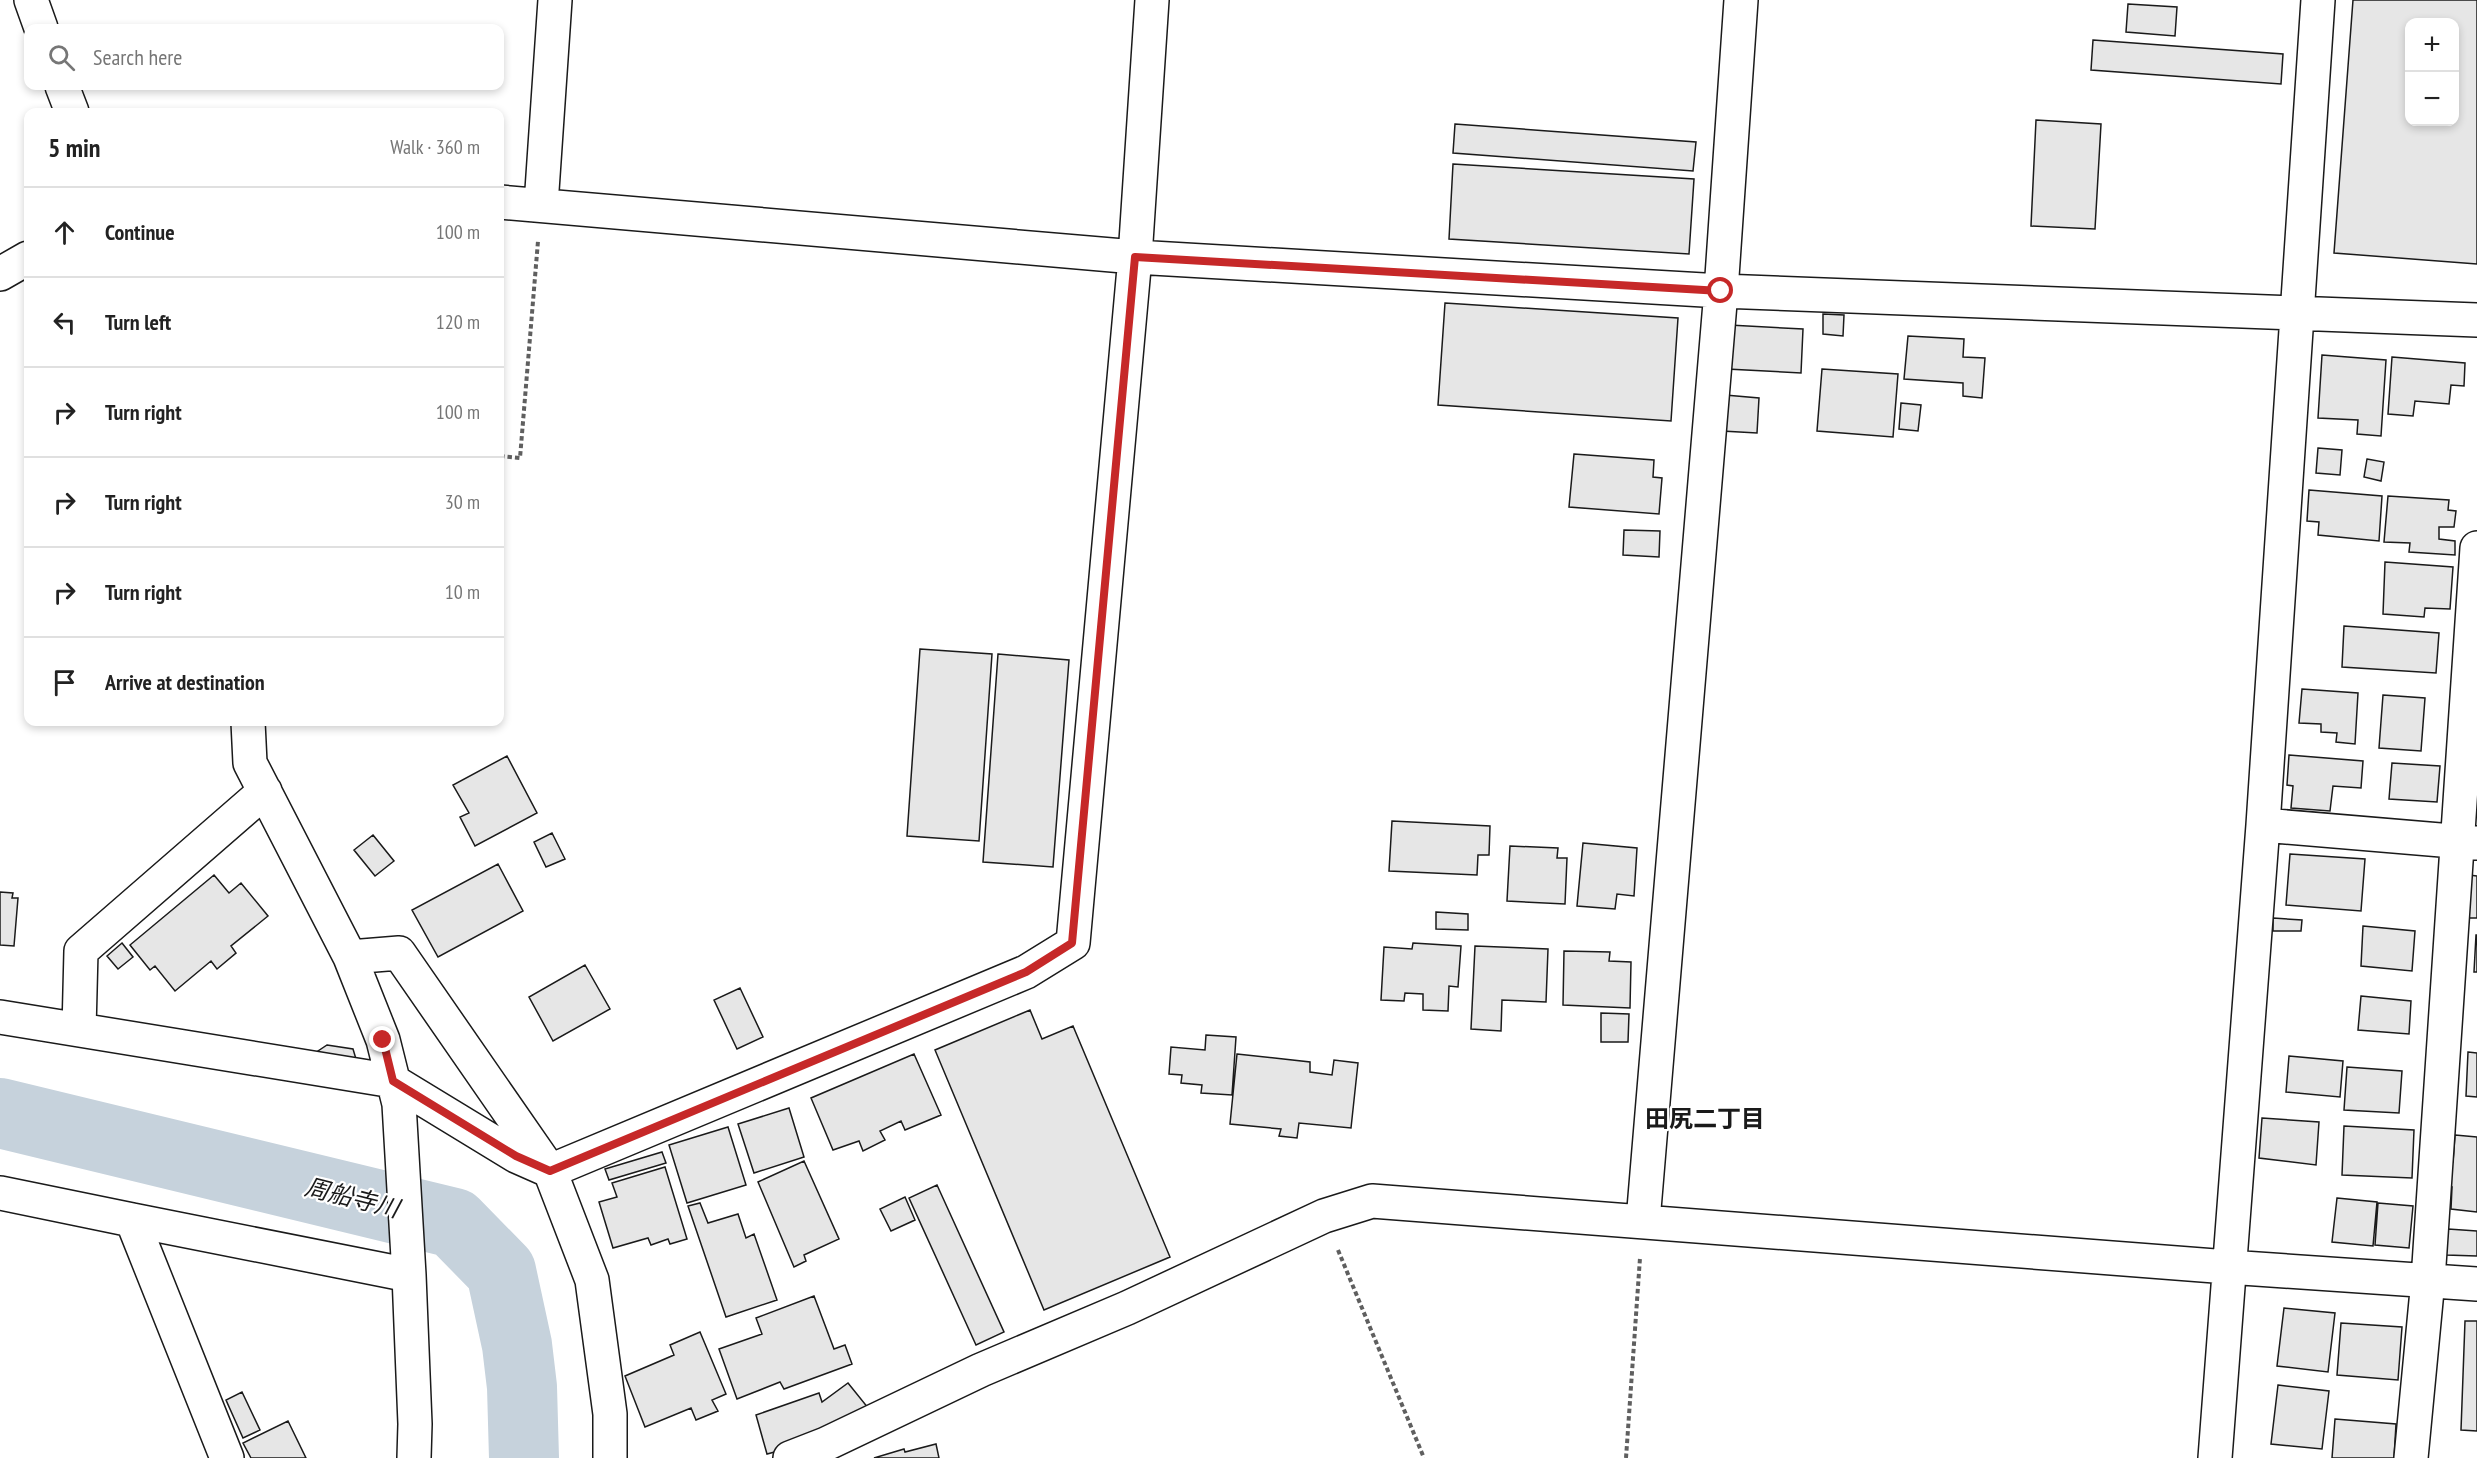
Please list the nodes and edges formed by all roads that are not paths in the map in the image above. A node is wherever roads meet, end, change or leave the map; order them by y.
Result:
1 (31, 0) edge
2 (555, 0) edge
3 (1152, 0) edge
4 (1741, 0) edge
5 (2318, 0) edge
6 (40, 24) edge
7 (64, 90) edge
8 (70, 108) edge
9 (504, 202) edge
10 (541, 205) junction
11 (1135, 257) junction
12 (24, 260) edge
13 (0, 274) edge
14 (1721, 291) junction
15 (2298, 314) junction
16 (2477, 320) edge
17 (2477, 548) edge
18 (248, 726) edge
19 (265, 790) junction
20 (2263, 825) junction
21 (2468, 842) edge
22 (350, 957) junction
23 (0, 1017) edge
24 (79, 1030) junction
25 (396, 1093) junction
26 (550, 1171) junction
27 (0, 1193) edge
28 (132, 1220) junction
29 (1643, 1221) junction
30 (408, 1264) junction
31 (2228, 1267) junction
32 (2428, 1280) junction
33 (2477, 1284) edge
34 (828, 1451) edge
35 (226, 1458) edge
36 (414, 1458) edge
37 (610, 1458) edge
38 (790, 1458) edge
39 (2215, 1458) edge
40 (2411, 1458) edge

1 - 6 street
2 - 10 street
3 - 11 street
4 - 14 street
5 - 15 street
7 - 8 street
9 - 10 street
10 - 11 street
11 - 14 street
11 - 26 street
12 - 13 street
14 - 15 street
14 - 29 street
15 - 16 street
15 - 20 street
17 - 21 street
18 - 19 street
19 - 22 street
19 - 24 street
20 - 21 street
20 - 31 street
21 - 32 street
22 - 25 street
22 - 26 street
23 - 24 street
24 - 25 street
25 - 26 street
25 - 30 street
26 - 37 street
27 - 28 street
28 - 30 street
28 - 35 street
29 - 31 street
29 - 34 street
30 - 36 street
31 - 32 street
31 - 39 street
32 - 33 street
32 - 40 street
34 - 38 street

